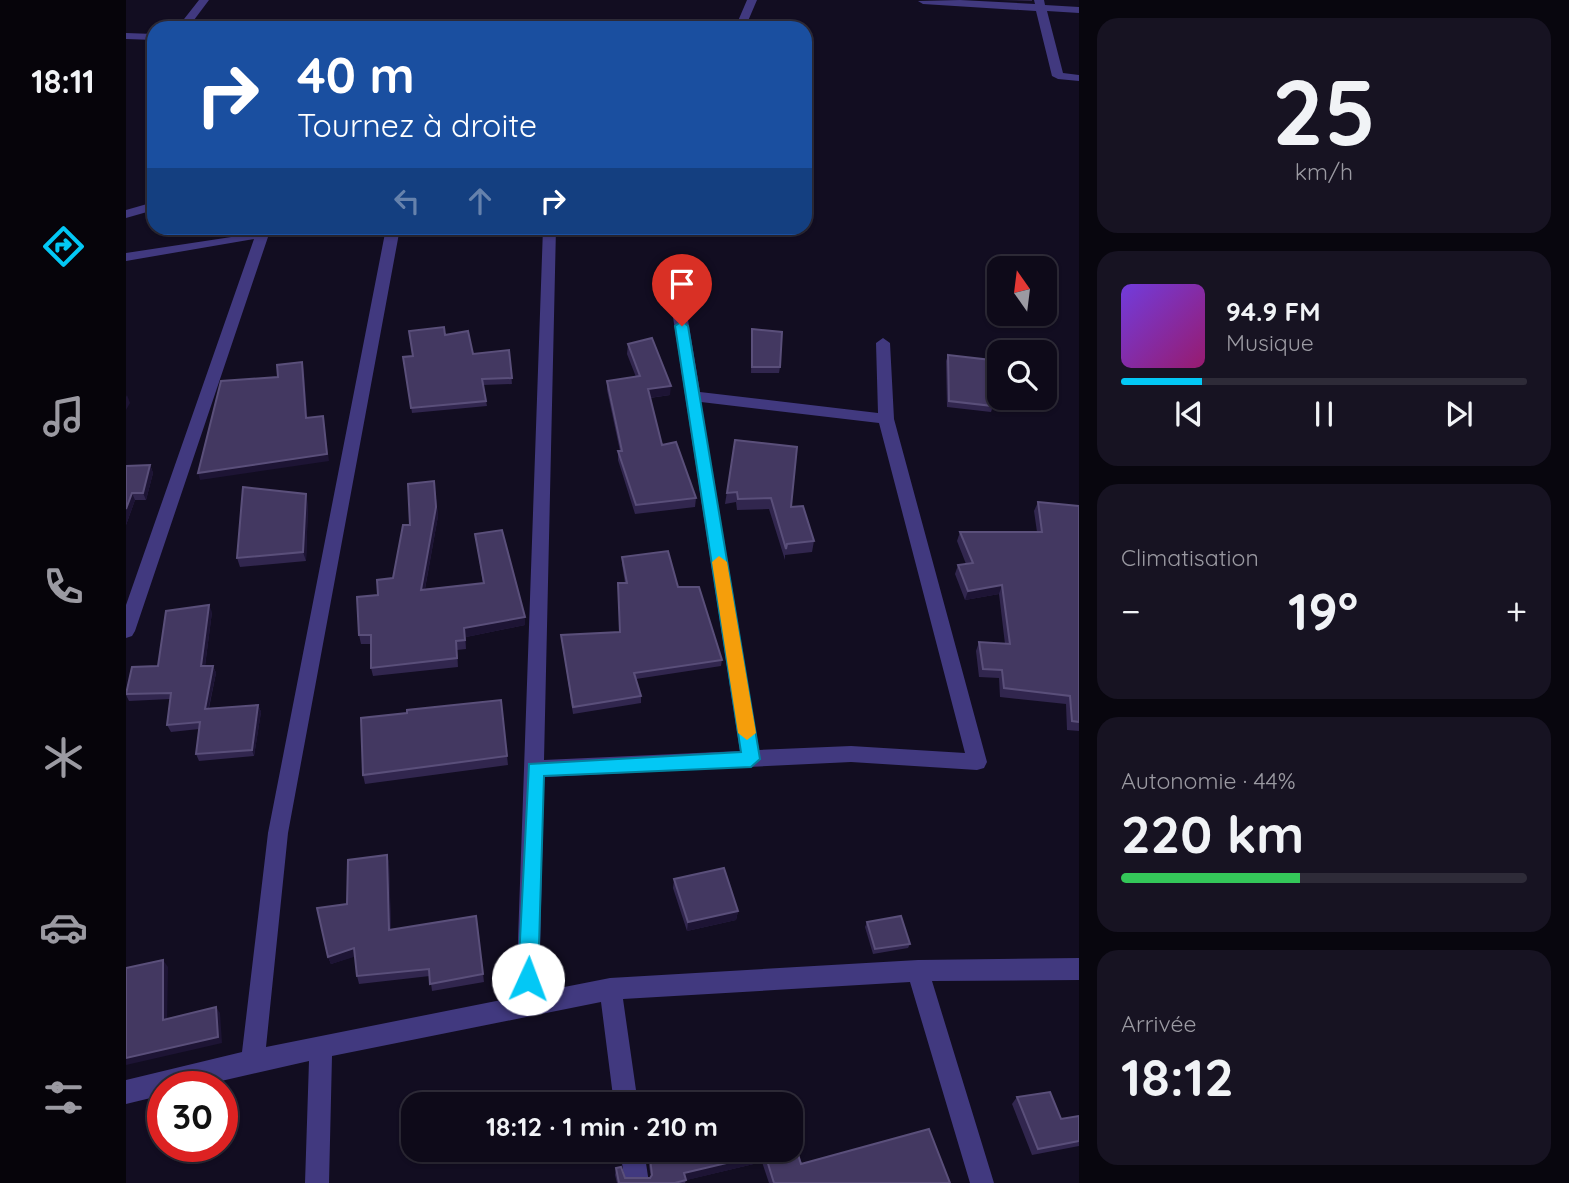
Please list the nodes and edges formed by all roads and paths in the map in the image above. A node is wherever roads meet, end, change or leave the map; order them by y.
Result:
1 (204, 0) edge
2 (752, 0) edge
3 (923, 1) edge
4 (1040, 4) edge
5 (1079, 9) edge
6 (188, 21) edge
7 (743, 21) edge
8 (126, 36) edge
9 (147, 37) edge
10 (1079, 78) edge
11 (147, 208) edge
12 (126, 214) edge
13 (257, 235) edge
14 (263, 235) edge
15 (392, 235) edge
16 (550, 235) edge
17 (126, 257) edge
18 (674, 278) dead end
19 (883, 343) dead end
20 (693, 396) junction
21 (886, 419) junction
22 (126, 631) edge
23 (751, 759) junction
24 (535, 769) junction
25 (1079, 969) edge
26 (918, 971) junction
27 (610, 989) junction
28 (527, 1006) junction
29 (321, 1047) junction
30 (253, 1061) junction
31 (126, 1092) edge
32 (624, 1092) edge
33 (634, 1162) edge
34 (317, 1183) edge
35 (637, 1183) edge
36 (982, 1183) edge

1 - 6 street
2 - 7 street
3 - 4 street
4 - 5 street
4 - 10 street
8 - 9 street
11 - 12 street
13 - 17 street
14 - 22 street
15 - 30 street
16 - 24 street
18 - 20 street
19 - 21 street
20 - 21 street
20 - 23 street
21 - 23 street
23 - 24 street
24 - 28 street
25 - 26 street
26 - 27 street
26 - 36 street
27 - 28 street
27 - 32 street
28 - 29 street
29 - 30 street
29 - 34 street
30 - 31 street
33 - 35 street

